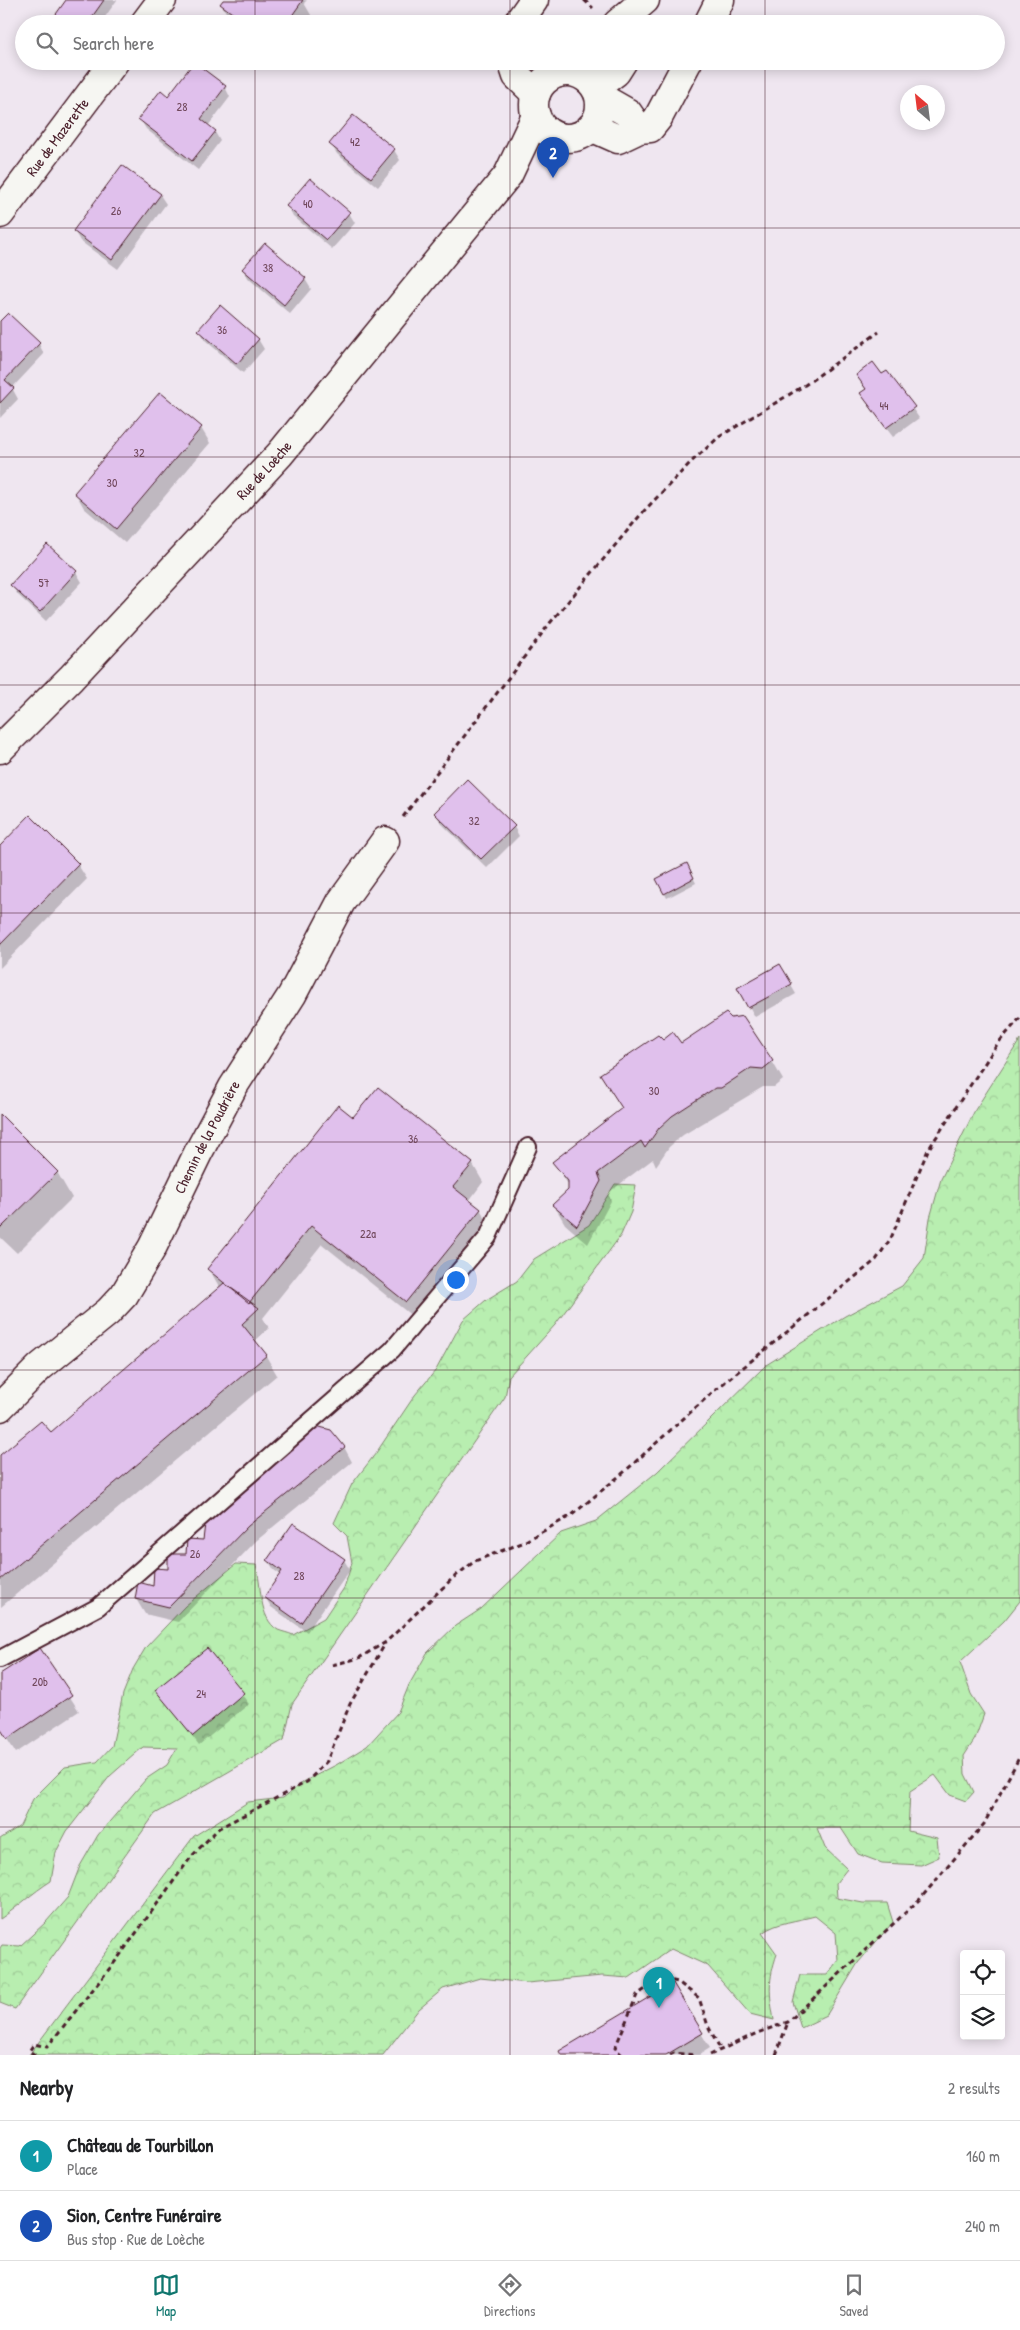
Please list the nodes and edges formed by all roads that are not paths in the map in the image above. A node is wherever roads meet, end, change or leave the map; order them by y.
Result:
1 (162, 0) edge
2 (534, 0) edge
3 (645, 0) edge
4 (657, 0) edge
5 (720, 0) edge
6 (151, 15) edge
7 (523, 15) edge
8 (628, 15) edge
9 (651, 15) edge
10 (712, 15) edge
11 (108, 70) edge
12 (515, 70) edge
13 (617, 70) edge
14 (683, 70) edge
15 (578, 75) edge
16 (536, 105) junction
17 (591, 127) junction
18 (639, 129) junction
19 (561, 137) junction
20 (508, 175) junction
21 (0, 214) edge
22 (0, 749) edge
23 (385, 841) road end
24 (528, 1147) dead end
25 (0, 1407) edge
26 (0, 1659) edge

1 - 6 street
2 - 7 street
3 - 8 street
4 - 9 street
5 - 10 street
11 - 21 street, Rue de Mazerette
12 - 16 street
13 - 15 street
14 - 18 street
15 - 16 street
15 - 17 street
15 - 18 street
16 - 19 street
16 - 20 street, Rue de Loèche
17 - 18 street
17 - 19 street
19 - 20 street, Rue de Loèche
20 - 22 street, Rue de Loèche
23 - 25 street, Chemin de la Poudrière
24 - 26 lane

